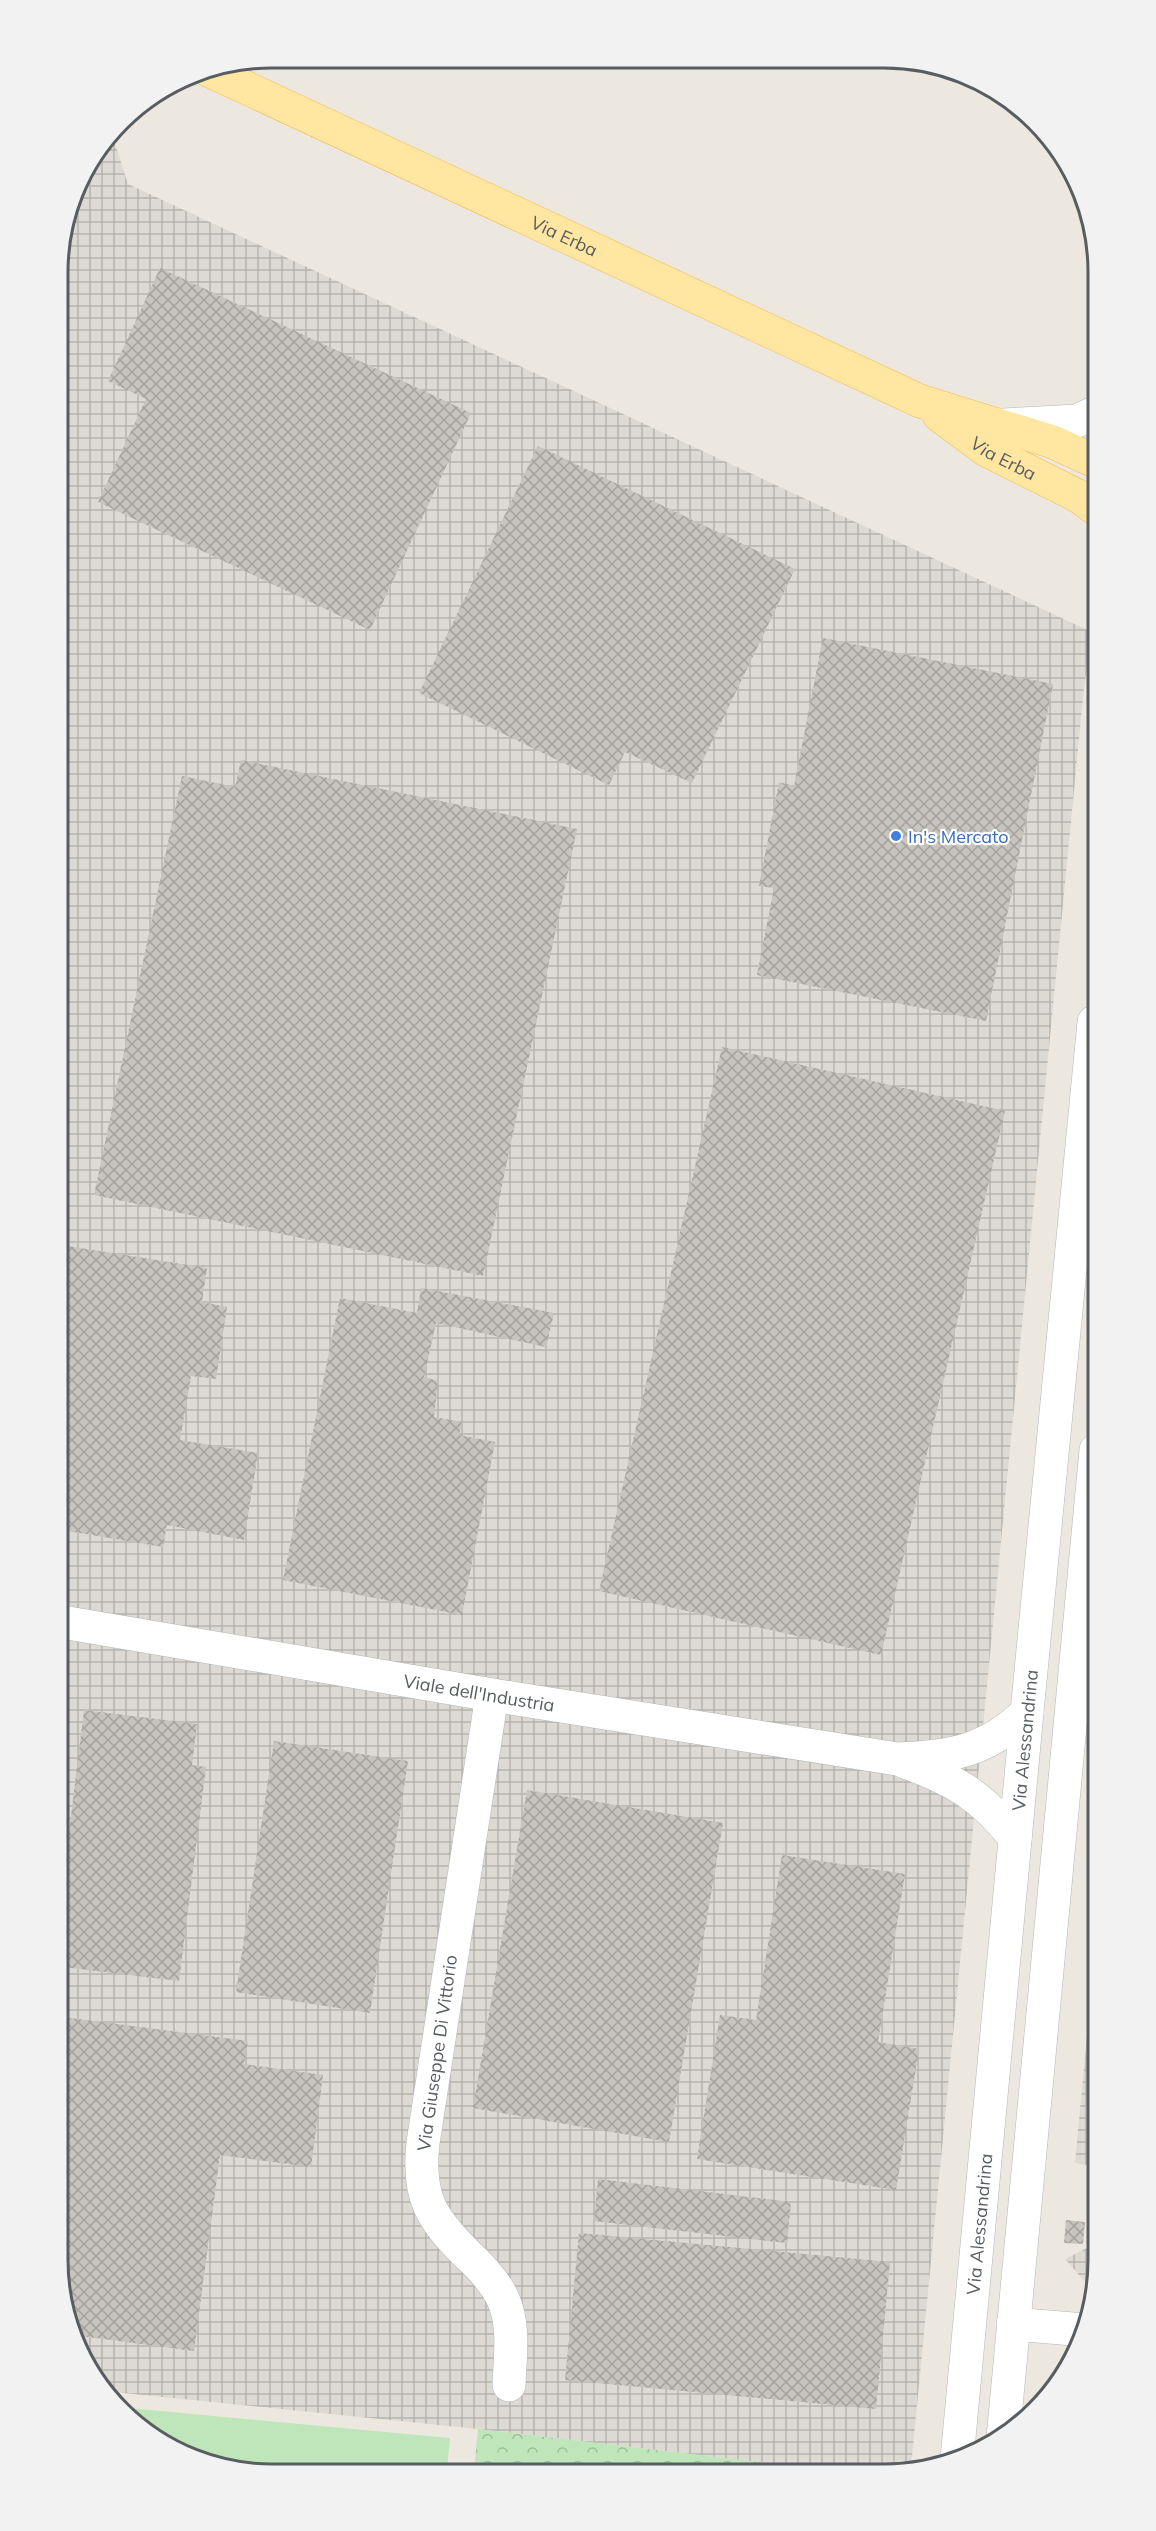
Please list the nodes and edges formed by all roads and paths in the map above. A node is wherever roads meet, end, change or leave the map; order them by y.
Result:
1 (218, 74) edge
2 (920, 401) junction
3 (1088, 416) edge
4 (1000, 425) junction
5 (1088, 458) edge
6 (1088, 503) edge
7 (1088, 1084) edge
8 (1088, 1534) edge
9 (68, 1623) edge
10 (492, 1695) junction
11 (1027, 1712) junction
12 (897, 1759) junction
13 (1015, 1838) junction
14 (1013, 2324) junction
15 (1076, 2329) edge
16 (508, 2385) dead end
17 (1004, 2424) edge
18 (958, 2450) edge

1 - 2 main road, Via Erba
2 - 4 main road, Via Erba
2 - 6 main road, Via Erba
3 - 4 street
4 - 5 main road, Via Erba
7 - 11 street, Via Alessandrina
8 - 14 street
9 - 10 street, Viale dell'Industria
10 - 12 street, Viale dell'Industria
10 - 16 street, Via Giuseppe Di Vittorio
11 - 12 street, Viale dell'Industria
11 - 13 street, Via Alessandrina
12 - 13 street, Viale dell'Industria
13 - 18 street, Via Alessandrina
14 - 15 street
14 - 17 street

